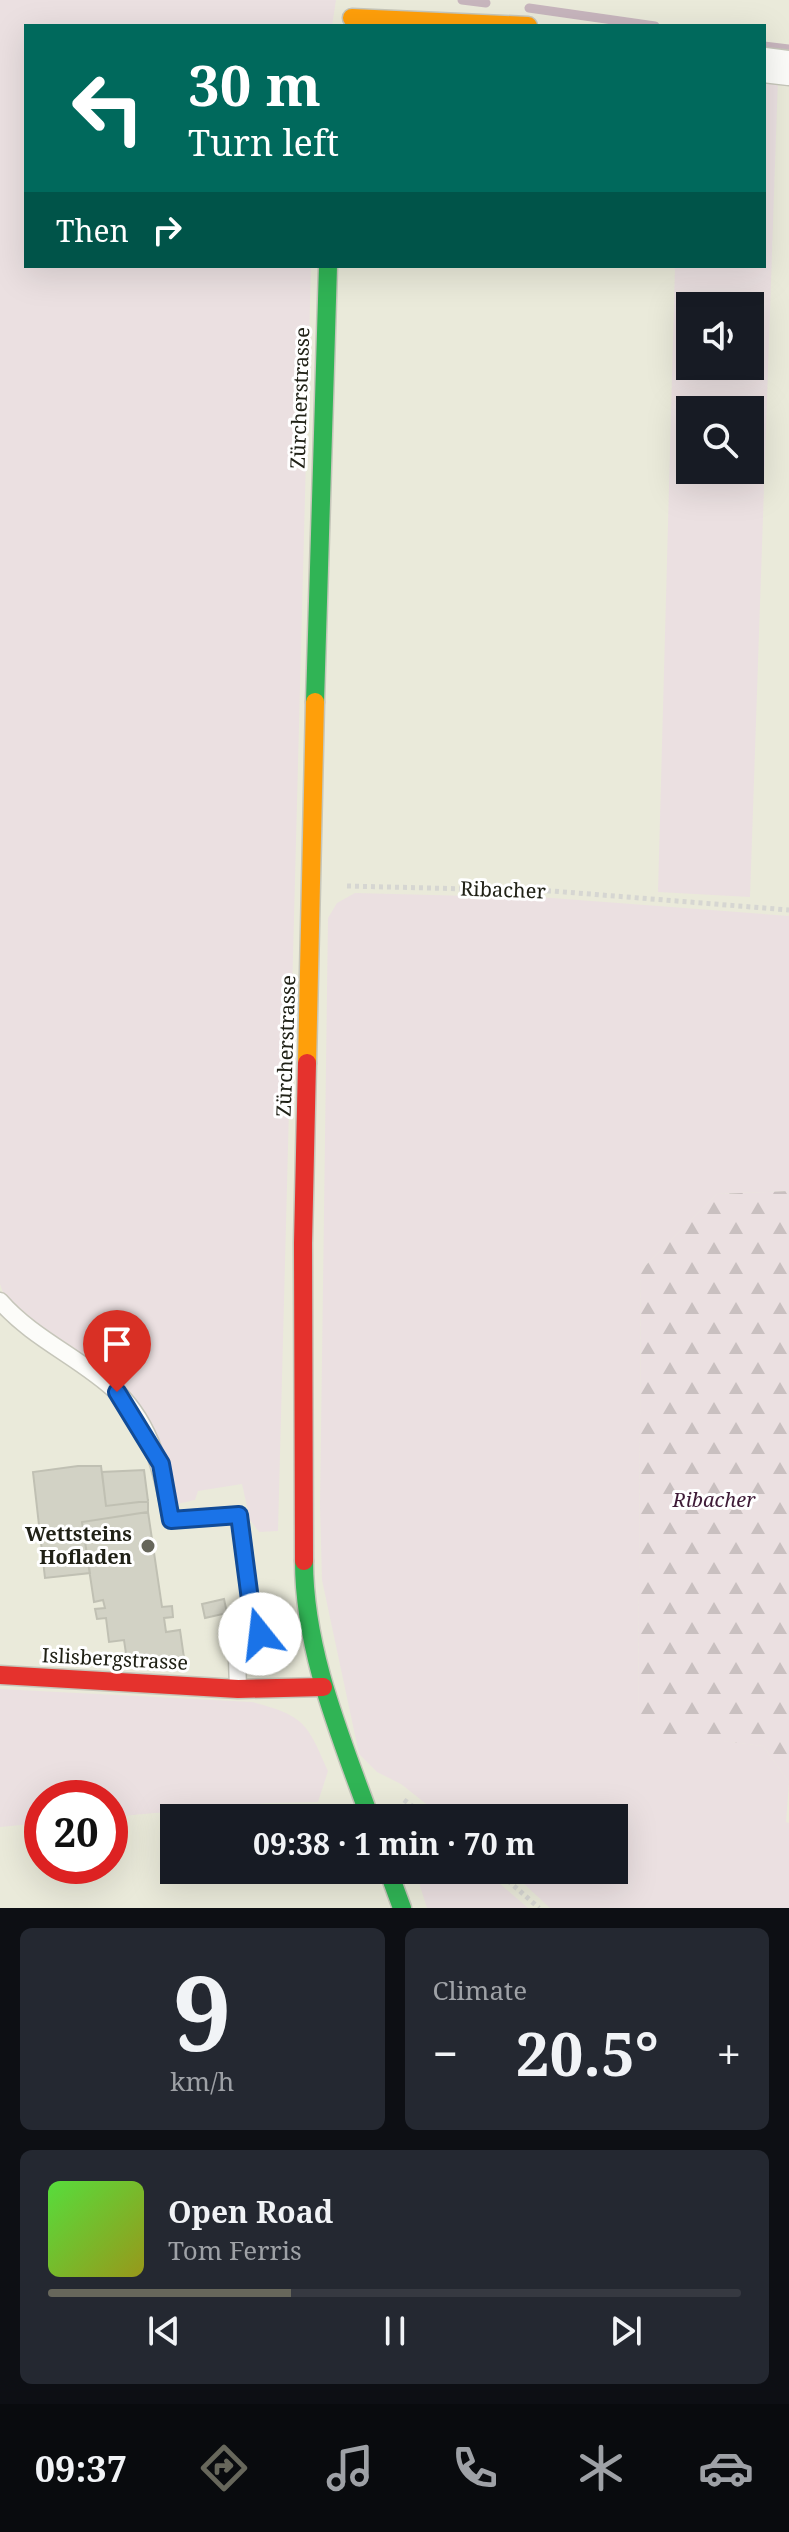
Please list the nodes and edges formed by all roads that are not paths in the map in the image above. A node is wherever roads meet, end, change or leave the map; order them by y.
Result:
1 (352, 15) edge
2 (496, 24) edge
3 (766, 65) edge
4 (789, 68) edge
5 (328, 268) edge
6 (0, 1301) edge
7 (0, 1675) edge
8 (323, 1687) junction
9 (238, 1689) junction
10 (365, 1804) edge
11 (393, 1884) edge
12 (402, 1908) edge

1 - 2 main road
3 - 4 street
5 - 8 main road, Zürcherstrasse
6 - 9 lane
7 - 9 main road, Islisbergstrasse
8 - 9 main road, Islisbergstrasse
8 - 10 main road, Zürcherstrasse
11 - 12 main road

